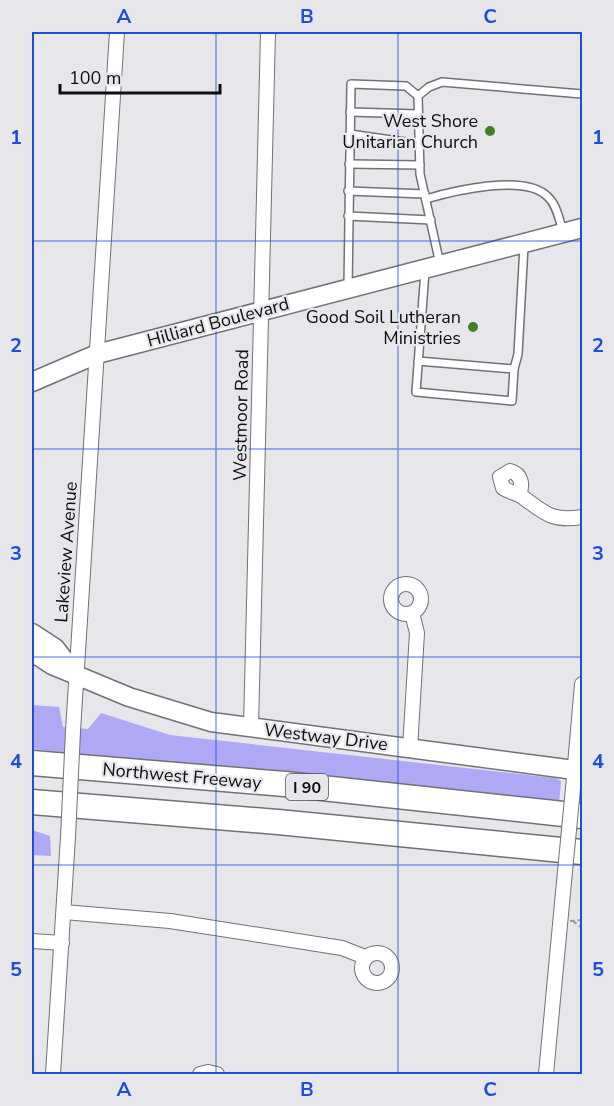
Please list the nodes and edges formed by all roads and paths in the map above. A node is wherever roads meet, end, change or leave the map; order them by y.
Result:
1 (117, 32) edge
2 (268, 32) edge
3 (582, 94) edge
4 (418, 96) junction
5 (350, 112) junction
6 (418, 114) junction
7 (350, 134) junction
8 (419, 144) junction
9 (349, 164) junction
10 (420, 165) junction
11 (348, 191) junction
12 (425, 196) junction
13 (348, 216) junction
14 (431, 220) junction
15 (582, 228) edge
16 (564, 233) junction
17 (524, 243) junction
18 (433, 267) junction
19 (348, 288) junction
20 (261, 311) junction
21 (97, 354) junction
22 (418, 361) junction
23 (514, 369) junction
24 (32, 382) edge
25 (519, 495) dead end
26 (582, 517) edge
27 (412, 613) dead end
28 (32, 633) edge
29 (32, 652) edge
30 (76, 676) junction
31 (582, 684) edge
32 (251, 728) junction
33 (410, 748) junction
34 (32, 763) edge
35 (577, 777) edge
36 (32, 802) edge
37 (582, 816) edge
38 (582, 852) edge
39 (63, 912) junction
40 (582, 920) edge
41 (568, 921) dead end
42 (573, 921) junction
43 (582, 928) edge
44 (32, 941) edge
45 (62, 943) junction
46 (365, 957) dead end
47 (53, 1074) edge
48 (200, 1074) edge
49 (217, 1074) edge
50 (546, 1074) edge

1 - 21 street, Lakeview Avenue
2 - 20 street, Westmoor Road
3 - 4 lane
4 - 5 lane
4 - 6 lane
5 - 6 lane
5 - 7 lane
6 - 8 lane
7 - 8 lane
7 - 9 lane
8 - 10 lane
9 - 10 lane
9 - 11 lane
10 - 12 lane
11 - 12 lane
11 - 13 lane
12 - 14 lane
12 - 16 lane
13 - 14 lane
13 - 19 lane
14 - 18 lane
15 - 16 main road, Hilliard Boulevard
16 - 17 main road, Hilliard Boulevard
17 - 18 main road, Hilliard Boulevard
17 - 23 lane
18 - 19 main road, Hilliard Boulevard
18 - 22 lane
19 - 20 main road, Hilliard Boulevard
20 - 21 main road, Hilliard Boulevard
20 - 32 street, Westmoor Road
21 - 24 main road, Hilliard Boulevard
21 - 30 street, Lakeview Avenue
22 - 23 lane
22 - 23 lane
25 - 26 street
27 - 33 street
28 - 30 main road
29 - 30 main road, Westway Drive
30 - 32 main road, Westway Drive
30 - 39 street, Lakeview Avenue, bridge
31 - 35 street
32 - 33 main road, Westway Drive
33 - 35 main road, Westway Drive
34 - 37 highway, Northwest Freeway / I 90
35 - 50 street, bridge
36 - 38 highway, Northwest Freeway / I 90
39 - 45 street, Lakeview Avenue
39 - 46 street
40 - 42 path
41 - 42 path
42 - 43 path
44 - 45 street
45 - 47 street, Lakeview Avenue
48 - 49 street

